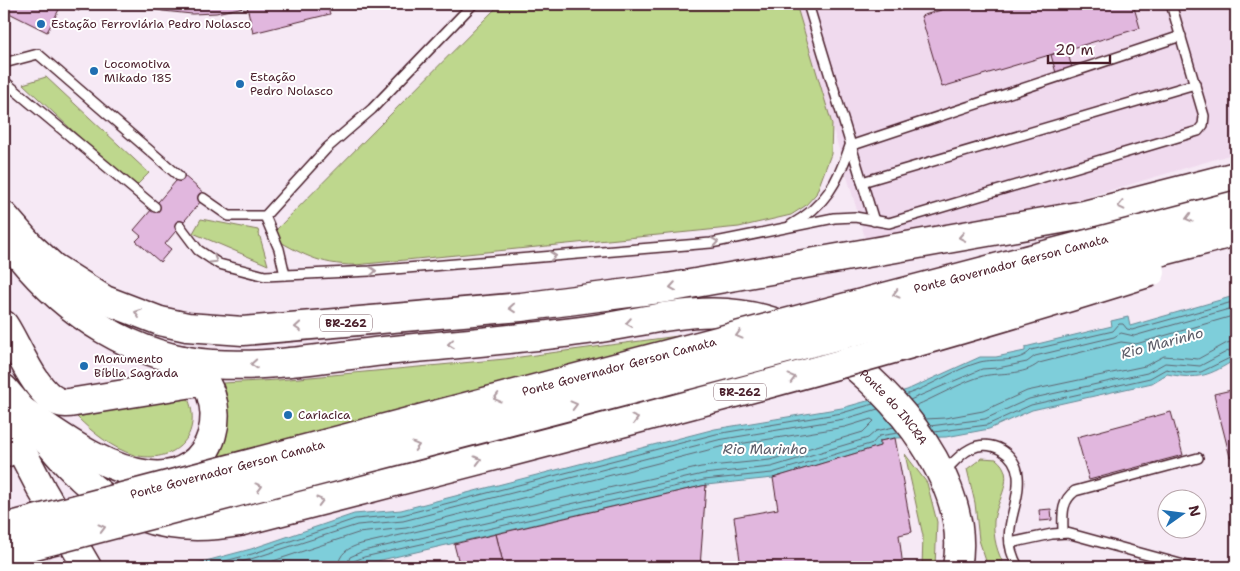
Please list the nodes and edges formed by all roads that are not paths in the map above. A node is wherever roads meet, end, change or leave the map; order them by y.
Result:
1 (473, 4) edge
2 (808, 4) edge
3 (1171, 4) edge
4 (1181, 36) junction
5 (4, 63) edge
6 (4, 81) edge
7 (1195, 84) junction
8 (850, 146) junction
9 (179, 176) dead end
10 (1236, 176) edge
11 (862, 182) junction
12 (204, 198) dead end
13 (1236, 205) edge
14 (155, 206) dead end
15 (4, 216) edge
16 (265, 216) junction
17 (874, 221) junction
18 (180, 226) dead end
19 (783, 230) junction
20 (4, 232) edge
21 (1236, 232) edge
22 (1236, 245) edge
23 (285, 275) junction
24 (4, 306) edge
25 (8, 332) edge
26 (190, 365) junction
27 (4, 389) edge
28 (14, 415) edge
29 (1198, 458) dead end
30 (13, 459) edge
31 (941, 474) junction
32 (4, 528) edge
33 (1063, 533) junction
34 (1010, 543) junction
35 (4, 553) edge
36 (958, 554) edge
37 (81, 557) edge
38 (969, 567) edge
39 (1018, 567) edge
40 (1191, 567) edge

1 - 16 lane
2 - 8 lane
3 - 4 lane
4 - 7 lane
4 - 8 lane
5 - 9 lane
6 - 14 lane
7 - 11 lane
7 - 17 lane
8 - 11 lane
8 - 19 lane
10 -> 15 main road, BR-262
11 - 17 lane
12 - 16 lane
13 -> 32 main road, Ponte Governador Gerson Camata, bridge
16 - 23 lane
17 - 19 lane
18 -> 23 lane
23 -> 19 lane
20 - 26 main road, Ponte do INCRA
35 -> 21 main road, Ponte Governador Gerson Camata, bridge
28 -> 22 main road, BR-262, bridge
24 - 25 main road
25 - 26 main road
26 - 28 main road
31 -> 26 main road, Ponte do INCRA
27 - 28 main road, BR-262
28 - 30 main road
29 - 33 lane
30 - 37 main road
31 - 34 lane
31 - 36 main road, Ponte do INCRA
33 - 34 lane
33 - 40 lane
34 - 39 lane
36 - 38 main road, Ponte do INCRA

